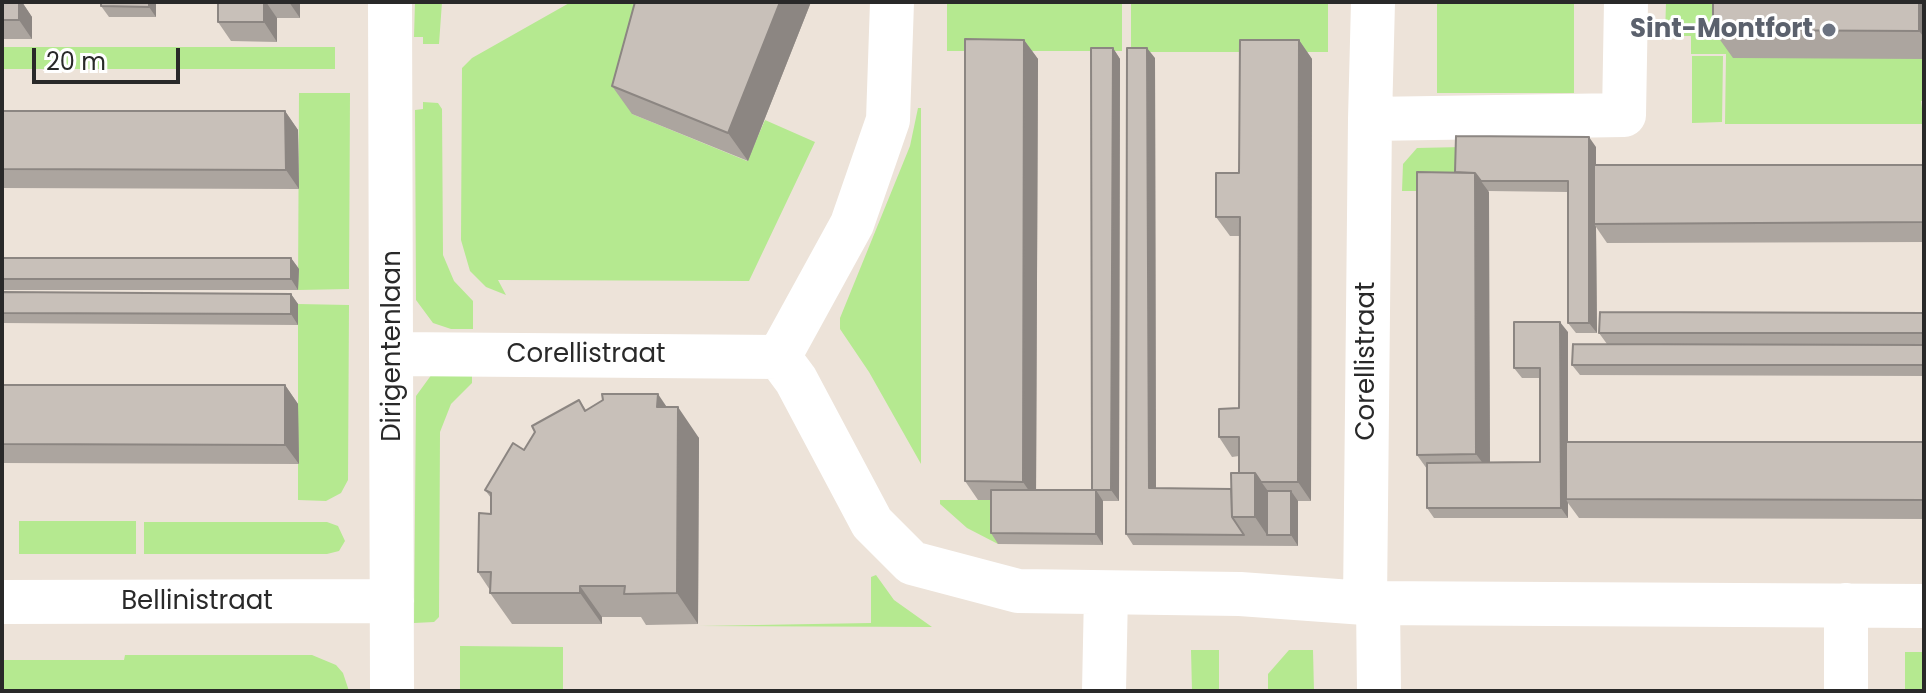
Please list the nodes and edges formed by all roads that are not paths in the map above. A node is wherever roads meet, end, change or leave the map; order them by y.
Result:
1 (390, 2) edge
2 (892, 2) edge
3 (1373, 2) edge
4 (1626, 2) edge
5 (1370, 119) junction
6 (394, 354) junction
7 (779, 357) junction
8 (1106, 593) junction
9 (392, 601) junction
10 (2, 602) edge
11 (1372, 603) junction
12 (1846, 605) junction
13 (1924, 606) edge
14 (392, 691) edge
15 (1104, 691) edge
16 (1379, 691) edge
17 (1846, 691) edge

1 - 6 street, Dirigentenlaan
2 - 7 street
3 - 5 street, Corellistraat
4 - 5 street
5 - 11 street, Corellistraat
6 - 7 street, Corellistraat
6 - 9 street, Dirigentenlaan
7 - 8 street
8 - 11 street
8 - 15 street
9 - 10 street, Bellinistraat
9 - 14 street, Dirigentenlaan
11 - 12 street
11 - 16 street, Corellistraat
12 - 13 street
12 - 17 street

